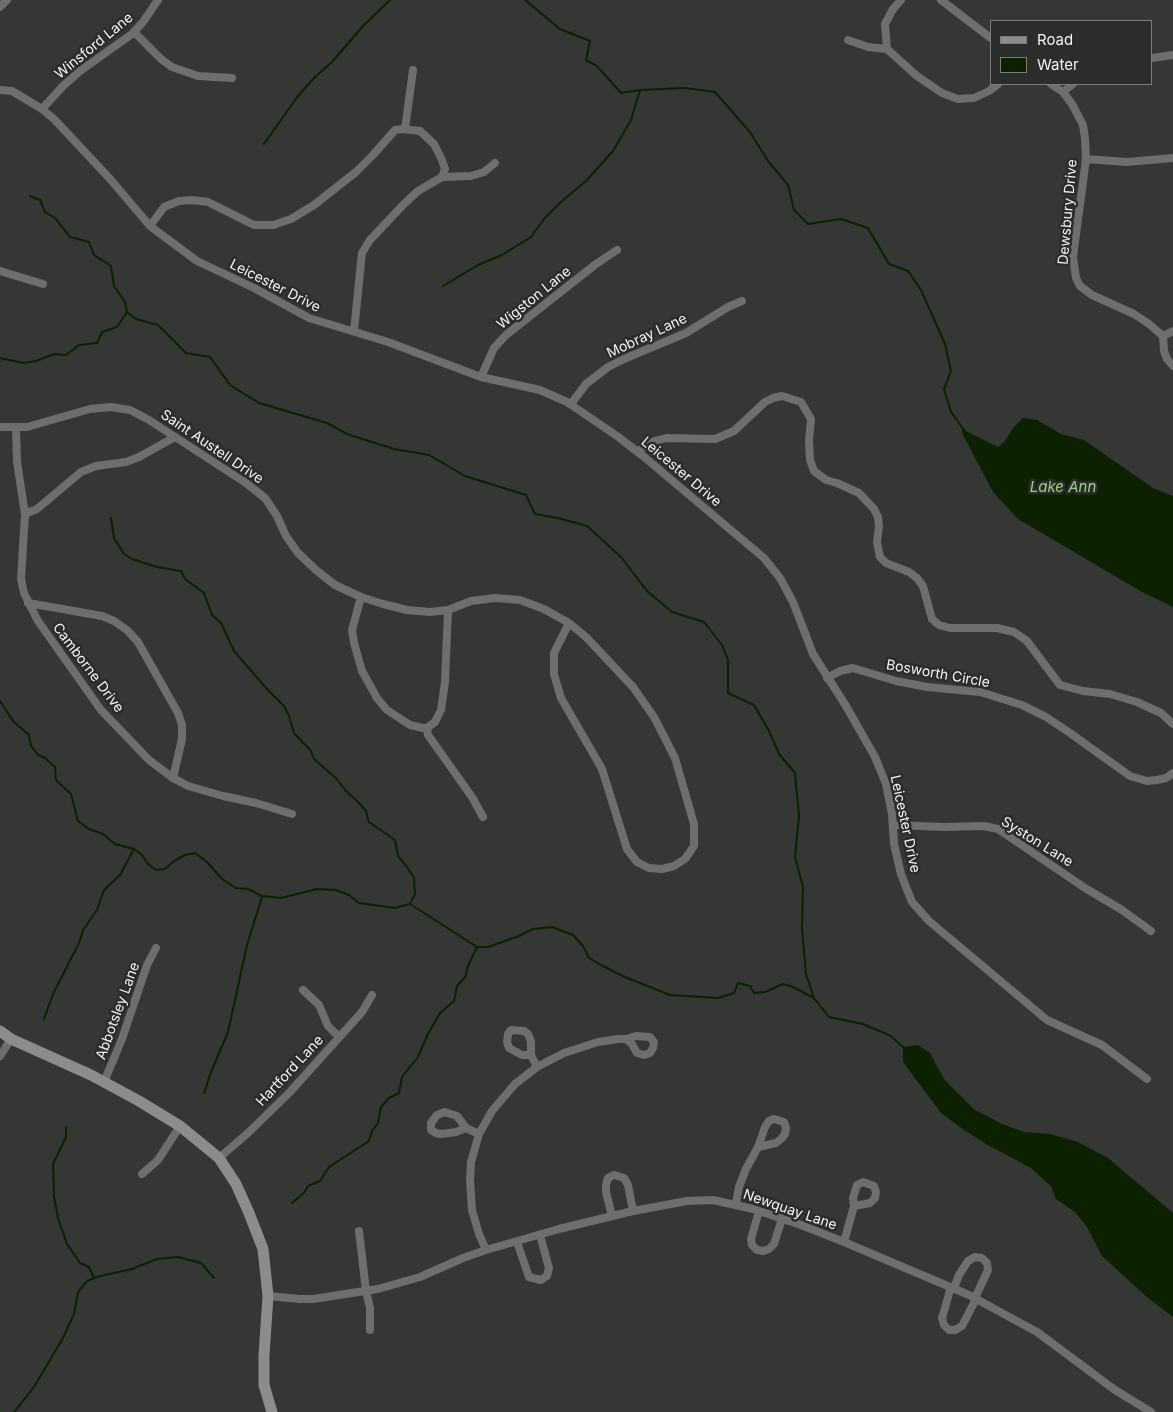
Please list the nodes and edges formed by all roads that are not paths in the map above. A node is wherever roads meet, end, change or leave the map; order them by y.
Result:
1 (6, 0) edge
2 (158, 0) edge
3 (901, 0) edge
4 (941, 0) edge
5 (0, 7) edge
6 (134, 32) junction
7 (990, 37) edge
8 (848, 40) dead end
9 (887, 49) junction
10 (1173, 55) edge
11 (1153, 58) edge
12 (413, 70) dead end
13 (232, 78) dead end
14 (997, 85) edge
15 (1052, 85) edge
16 (1073, 85) edge
17 (0, 90) edge
18 (1063, 92) junction
19 (42, 109) junction
20 (405, 129) junction
21 (1173, 158) edge
22 (1086, 159) junction
23 (495, 163) dead end
24 (442, 176) junction
25 (150, 226) junction
26 (617, 250) dead end
27 (0, 270) edge
28 (43, 284) dead end
29 (742, 301) dead end
30 (354, 331) junction
31 (1173, 331) edge
32 (1163, 336) junction
33 (1173, 366) edge
34 (481, 377) junction
35 (571, 404) junction
36 (0, 427) edge
37 (16, 428) junction
38 (175, 437) junction
39 (638, 451) junction
40 (25, 514) junction
41 (361, 597) junction
42 (28, 604) junction
43 (448, 610) junction
44 (569, 623) junction
45 (827, 678) junction
46 (1173, 724) edge
47 (427, 728) junction
48 (1173, 773) edge
49 (173, 778) junction
50 (292, 814) dead end
51 (483, 818) dead end
52 (893, 825) junction
53 (1150, 931) dead end
54 (156, 948) dead end
55 (303, 990) dead end
56 (372, 995) dead end
57 (0, 1031) edge
58 (339, 1037) junction
59 (10, 1039) junction
60 (626, 1039) dead end
61 (531, 1055) dead end
62 (0, 1056) edge
63 (537, 1066) junction
64 (1147, 1079) dead end
65 (104, 1082) junction
66 (180, 1126) junction
67 (466, 1128) dead end
68 (479, 1134) junction
69 (758, 1147) dead end
70 (219, 1158) junction
71 (142, 1174) dead end
72 (736, 1204) junction
73 (854, 1206) dead end
74 (632, 1211) junction
75 (758, 1211) junction
76 (612, 1216) junction
77 (782, 1219) junction
78 (359, 1231) dead end
79 (540, 1235) junction
80 (517, 1242) junction
81 (844, 1242) junction
82 (486, 1250) junction
83 (952, 1288) junction
84 (366, 1291) junction
85 (268, 1296) junction
86 (976, 1298) junction
87 (370, 1330) dead end
88 (272, 1412) edge
89 (1151, 1412) edge

1 - 5 street
2 - 6 street, Winsford Lane
3 - 9 street
4 - 7 street
6 - 13 street
6 - 19 street, Winsford Lane
8 - 9 street
9 - 14 street
10 - 11 street
12 - 20 street
15 - 18 street, Dewsbury Drive
16 - 18 street
17 - 19 street, Leicester Drive
18 - 22 street, Dewsbury Drive
19 - 25 street, Leicester Drive
20 - 24 street
20 - 25 street
21 - 22 street
22 - 32 street, Dewsbury Drive
23 - 24 street
24 - 30 street
25 - 30 street, Leicester Drive
26 - 34 street, Wigston Lane
27 - 28 street
29 - 35 street, Mobray Lane
30 - 34 street, Leicester Drive
31 - 32 street
32 - 33 street
34 - 35 street, Leicester Drive
35 - 39 street, Leicester Drive
36 - 37 street, Saint Austell Drive
37 - 38 street, Saint Austell Drive
37 - 40 street, Camborne Drive
38 - 40 street
38 - 41 street, Saint Austell Drive
39 - 45 street, Leicester Drive
39 - 46 street
40 - 42 street, Camborne Drive
41 - 43 street, Saint Austell Drive
41 - 47 street
42 - 49 street, Camborne Drive
42 - 49 street
43 - 44 street, Saint Austell Drive
43 - 47 street
44 - 44 street, Saint Austell Drive
45 - 48 street, Bosworth Circle
45 - 52 street, Leicester Drive
47 - 51 street
49 - 50 street, Camborne Drive
52 - 53 street, Syston Lane
52 - 64 street, Leicester Drive
54 - 65 street, Abbotsley Lane
55 - 58 street
56 - 58 street, Hartford Lane
57 - 59 main road
58 - 70 street, Hartford Lane
59 - 62 street
59 - 65 main road
60 - 63 street
61 - 63 street
63 - 68 street
65 - 66 main road
66 - 70 main road
66 - 71 street
67 - 68 street
68 - 82 street
69 - 72 street
70 - 85 main road
72 - 74 street, Newquay Lane
72 - 75 street, Newquay Lane
73 - 81 street
74 - 76 street, Newquay Lane
74 - 76 street
75 - 77 street, Newquay Lane
75 - 77 street
76 - 79 street, Newquay Lane
77 - 81 street, Newquay Lane
78 - 84 street
79 - 80 street, Newquay Lane
79 - 80 street
80 - 82 street, Newquay Lane
81 - 83 street, Newquay Lane
82 - 84 street, Newquay Lane
83 - 86 street, Newquay Lane
83 - 86 street
83 - 86 street
84 - 85 street, Newquay Lane
84 - 87 street
85 - 88 main road
86 - 89 street, Newquay Lane

